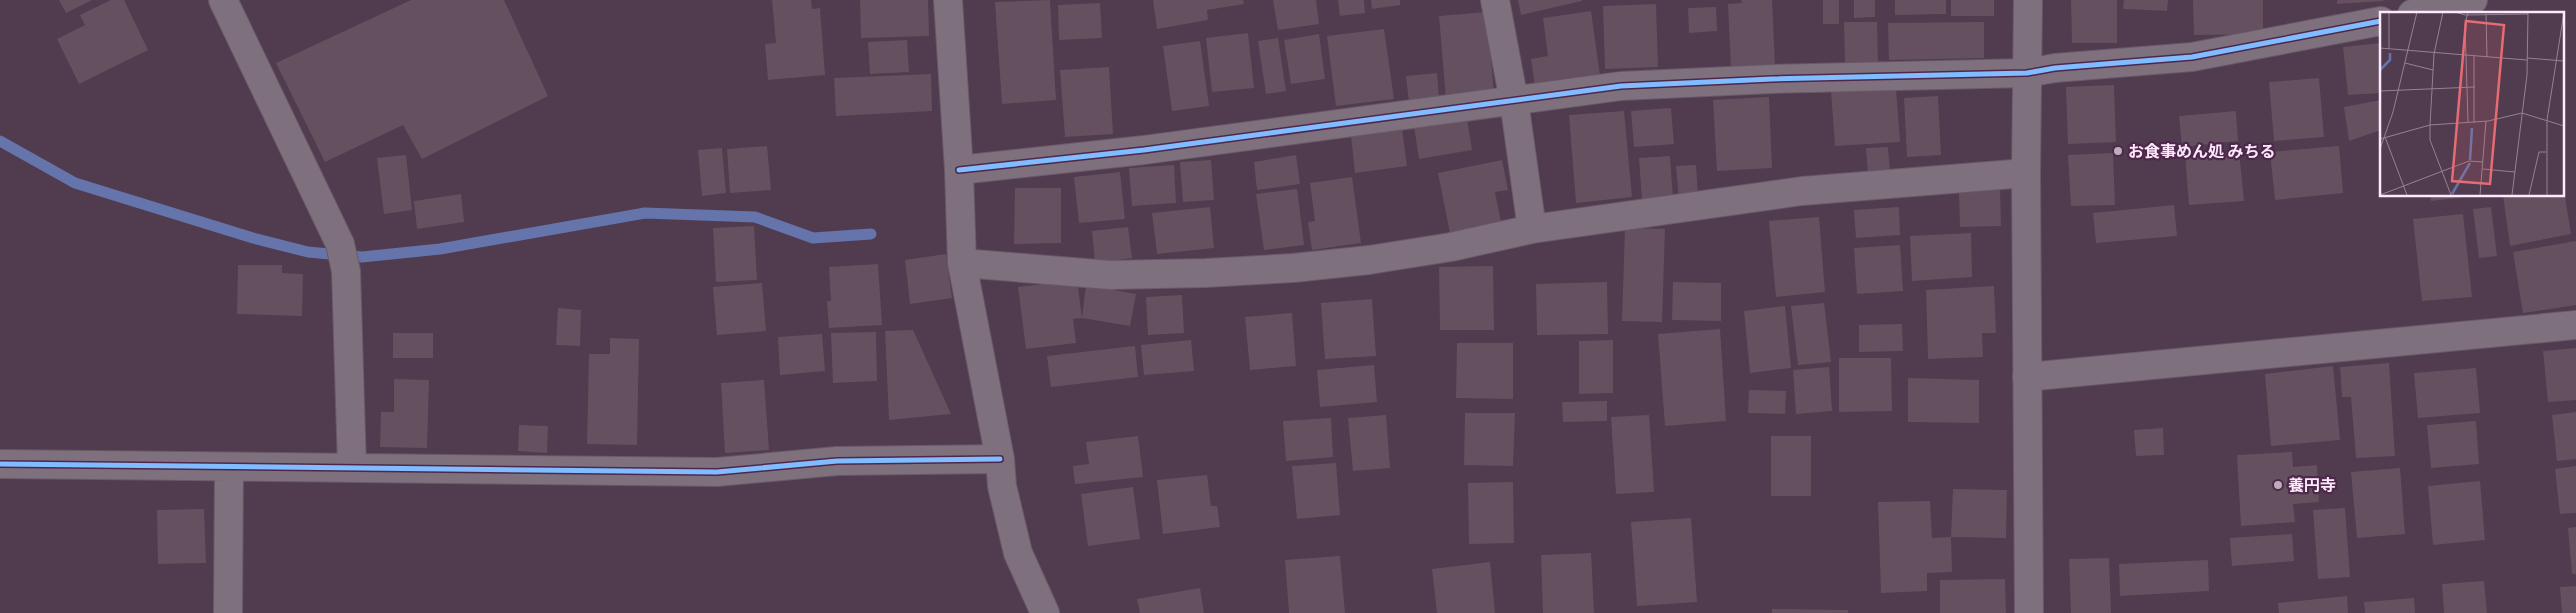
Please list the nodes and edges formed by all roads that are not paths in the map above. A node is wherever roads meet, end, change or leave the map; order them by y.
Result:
1 (223, 0) edge
2 (948, 0) edge
3 (1495, 0) edge
4 (2028, 0) edge
5 (2473, 0) edge
6 (2421, 12) edge
7 (2380, 21) edge
8 (2027, 73) junction
9 (1514, 101) junction
10 (959, 170) junction
11 (2026, 173) junction
12 (1532, 229) junction
13 (962, 263) junction
14 (2576, 325) edge
15 (2027, 377) junction
16 (1000, 460) junction
17 (0, 464) edge
18 (229, 467) junction
19 (352, 468) junction
20 (228, 613) edge
21 (1045, 613) edge
22 (2028, 613) edge

1 - 19 street
2 - 10 street
3 - 9 street
4 - 8 street
5 - 6 street
7 - 8 street
8 - 9 street
8 - 11 street
9 - 10 street
9 - 12 street
10 - 13 street
11 - 12 street
11 - 15 street
12 - 13 street
13 - 16 street
14 - 15 street
15 - 22 street
16 - 19 street
16 - 21 street
17 - 18 street
18 - 19 street
18 - 20 street

